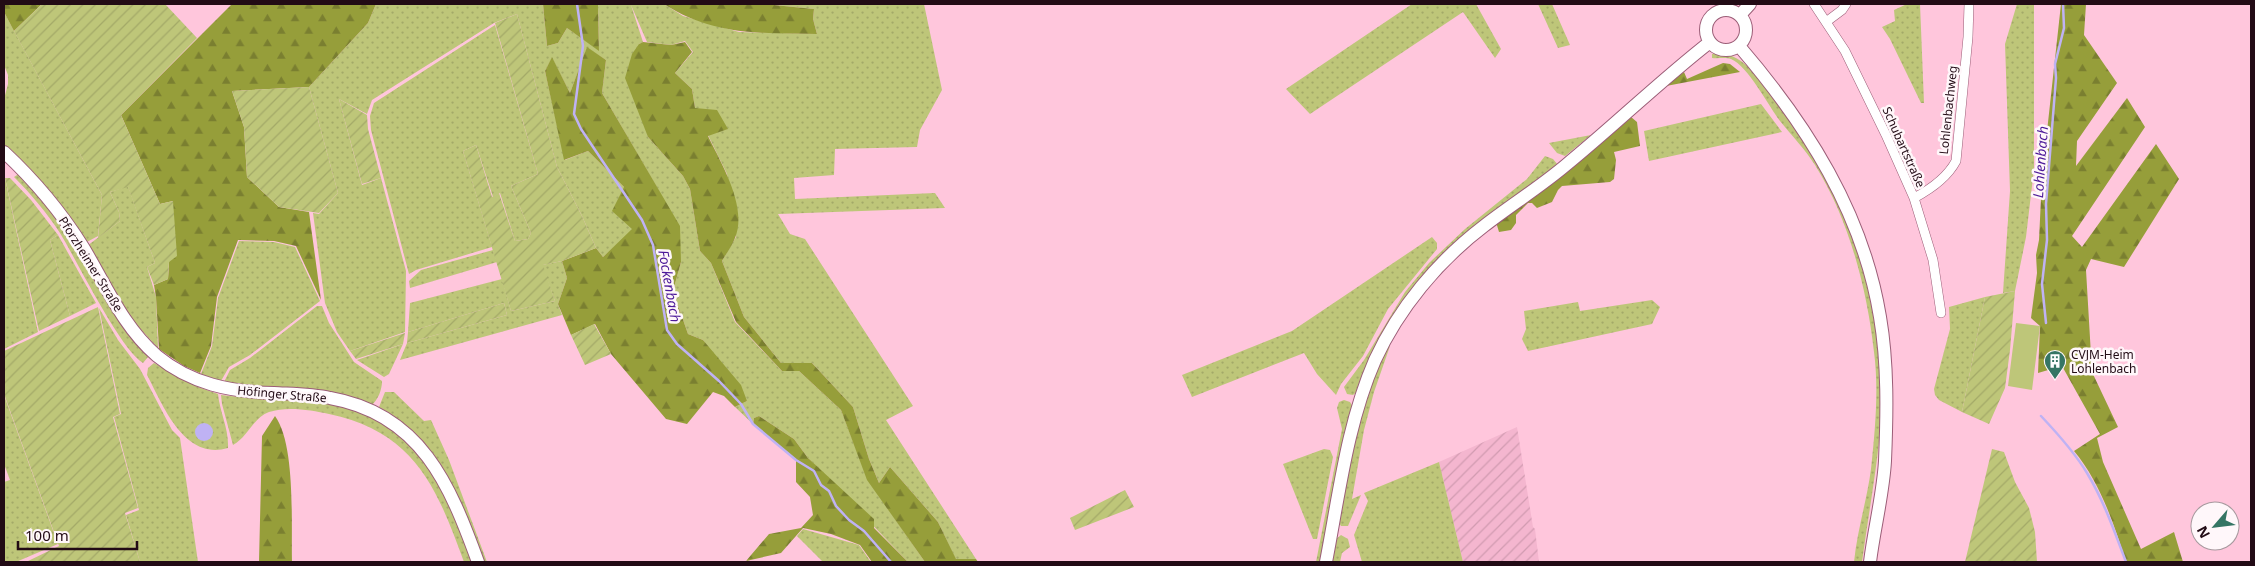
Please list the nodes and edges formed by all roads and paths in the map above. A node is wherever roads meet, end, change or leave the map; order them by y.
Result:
1 (1750, 4) edge
2 (1814, 4) edge
3 (1846, 4) edge
4 (1969, 4) edge
5 (1715, 8) edge
6 (1740, 15) junction
7 (1826, 22) junction
8 (1710, 42) junction
9 (1739, 46) junction
10 (4, 152) edge
11 (1914, 198) junction
12 (1941, 313) dead end
13 (157, 356) joint
14 (478, 562) edge
15 (1326, 562) edge
16 (1870, 562) edge

1 - 6 street
2 - 7 street, Schubartstraße
3 - 7 street
4 - 11 street, Lohlenbachweg
5 - 6 street
5 - 8 street
6 - 9 street
7 - 11 street, Schubartstraße
8 - 9 street
8 - 15 street
9 - 16 street
10 - 13 street, Pforzheimer Straße
11 - 12 street, Schubartstraße
13 - 14 street, Höfinger Straße

